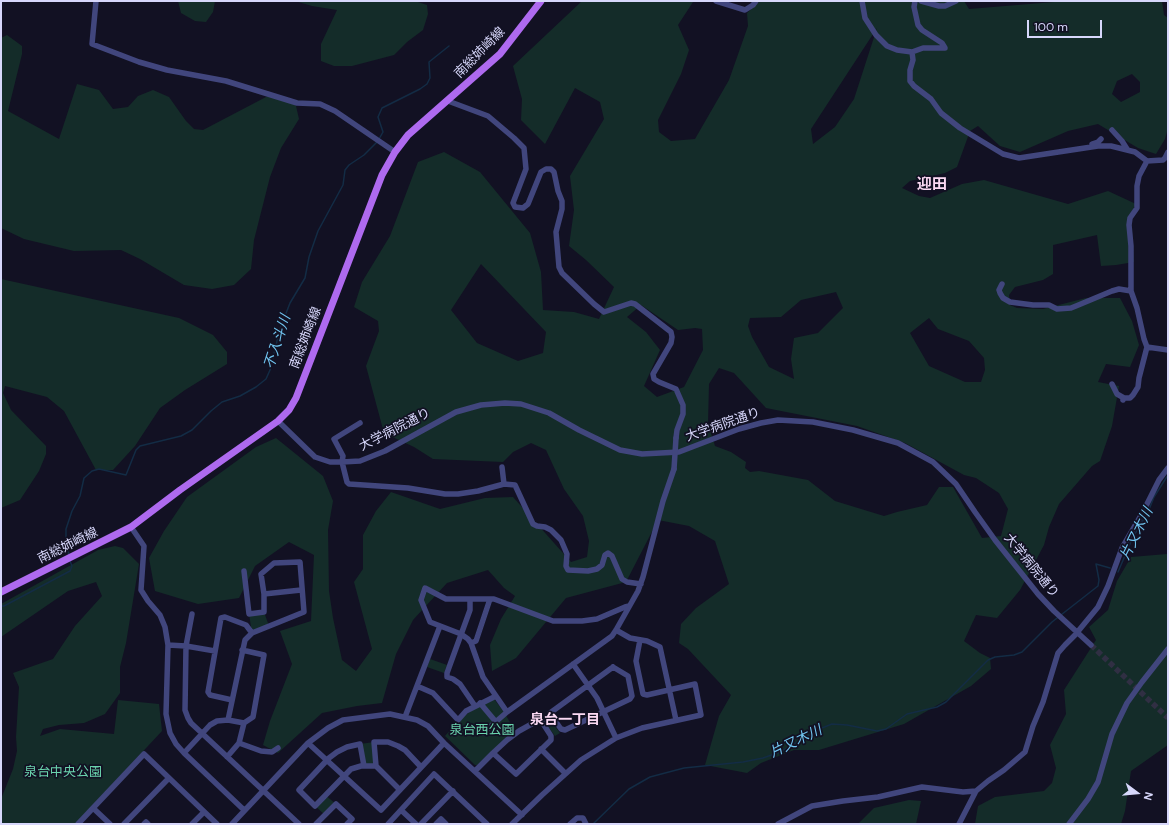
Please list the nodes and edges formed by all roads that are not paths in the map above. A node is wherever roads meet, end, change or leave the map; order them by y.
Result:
1 (96, 1) edge
2 (541, 1) edge
3 (716, 1) edge
4 (756, 1) edge
5 (862, 1) edge
6 (915, 1) edge
7 (921, 1) edge
8 (956, 1) edge
9 (912, 52) junction
10 (448, 101) junction
11 (1112, 130) dead end
12 (1101, 139) dead end
13 (1085, 148) junction
14 (1127, 149) junction
15 (395, 152) junction
16 (1168, 152) edge
17 (1147, 161) junction
18 (1002, 284) dead end
19 (1131, 291) junction
20 (1147, 348) junction
21 (1168, 350) edge
22 (1112, 384) dead end
23 (278, 421) junction
24 (360, 423) dead end
25 (342, 462) junction
26 (502, 467) dead end
27 (1168, 468) edge
28 (504, 484) junction
29 (132, 527) junction
30 (244, 571) dead end
31 (641, 584) junction
32 (301, 590) junction
33 (1, 592) edge
34 (264, 594) junction
35 (470, 599) junction
36 (490, 599) junction
37 (630, 606) junction
38 (192, 614) dead end
39 (440, 626) junction
40 (616, 630) junction
41 (252, 633) junction
42 (1077, 633) junction
43 (461, 634) junction
44 (640, 640) junction
45 (471, 643) junction
46 (168, 645) junction
47 (1091, 645) tunnel mouth
48 (186, 646) junction
49 (1168, 649) edge
50 (242, 650) junction
51 (215, 651) junction
52 (573, 664) junction
53 (588, 685) junction
54 (417, 686) junction
55 (669, 690) junction
56 (496, 696) junction
57 (232, 700) junction
58 (477, 704) junction
59 (604, 711) junction
60 (507, 712) junction
61 (405, 717) junction
62 (228, 720) junction
63 (676, 720) junction
64 (496, 722) junction
65 (244, 723) junction
66 (203, 733) junction
67 (483, 733) dead end
68 (616, 738) junction
69 (240, 743) junction
70 (308, 743) junction
71 (444, 743) junction
72 (278, 748) dead end
73 (541, 749) junction
74 (184, 753) junction
75 (493, 753) junction
76 (227, 757) junction
77 (327, 760) junction
78 (364, 766) junction
79 (376, 766) junction
80 (421, 767) junction
81 (475, 771) junction
82 (565, 773) junction
83 (344, 776) junction
84 (169, 778) junction
85 (400, 790) junction
86 (453, 791) junction
87 (976, 791) junction
88 (263, 792) junction
89 (93, 808) junction
90 (244, 810) junction
91 (401, 810) junction
92 (204, 812) junction
93 (522, 815) junction
94 (78, 824) edge
95 (110, 824) edge
96 (124, 824) edge
97 (144, 824) edge
98 (148, 824) edge
99 (192, 824) edge
100 (216, 824) edge
101 (232, 824) edge
102 (299, 824) edge
103 (316, 824) edge
104 (347, 824) edge
105 (388, 824) edge
106 (416, 824) edge
107 (421, 824) edge
108 (436, 824) edge
109 (446, 824) edge
110 (487, 824) edge
111 (512, 824) edge
112 (570, 824) edge
113 (586, 824) edge
114 (778, 824) edge
115 (960, 824) edge
116 (1069, 824) edge

1 - 15 street
2 - 10 main road, 南総姉崎線
3 - 4 street
5 - 9 street
6 - 9 street
7 - 8 street
9 - 13 street
10 - 15 main road, 南総姉崎線
10 - 31 street, bridge
11 - 14 street
12 - 13 street
13 - 14 street
14 - 17 street
15 - 23 main road, 南総姉崎線
16 - 17 street
17 - 19 street
18 - 19 street
19 - 20 street
20 - 21 street
20 - 22 street
23 - 25 street, 大学病院通り
23 - 29 main road, 南総姉崎線
24 - 25 street
25 - 28 street
25 - 42 street, 大学病院通り
26 - 28 street
27 - 42 street
28 - 31 street
29 - 33 main road, 南総姉崎線
29 - 46 street
30 - 34 street
31 - 37 street
32 - 34 street
32 - 34 street
32 - 41 street
35 - 36 street
35 - 39 street
35 - 43 street
36 - 37 street
36 - 45 street
37 - 40 street
38 - 48 street
39 - 43 street
39 - 54 street
40 - 44 street
40 - 52 street
41 - 50 street
41 - 51 street
42 - 47 street, 大学病院通り
42 - 87 street
43 - 45 street
43 - 58 street
44 - 55 street
44 - 55 street
45 - 56 street
46 - 48 street
46 - 74 street
48 - 51 street
48 - 66 street
49 - 116 street
50 - 57 street
50 - 65 street
51 - 57 street
52 - 53 street
52 - 60 street
53 - 59 street
53 - 59 street
53 - 59 street
54 - 58 street
54 - 61 street
55 - 63 street
55 - 63 street
56 - 58 street
56 - 60 street
57 - 62 street
58 - 64 street
59 - 68 street
60 - 64 street
61 - 70 street
61 - 71 street
62 - 65 street
62 - 66 street
63 - 68 street
64 - 67 street
65 - 69 street
66 - 74 street
66 - 76 street
68 - 82 street
69 - 72 street
69 - 76 street
70 - 77 street
70 - 88 street
71 - 80 street
71 - 81 street
73 - 75 street
73 - 75 street
73 - 82 street
74 - 90 street
75 - 81 street
76 - 88 street
77 - 78 street
77 - 83 street
77 - 83 street
78 - 79 street
78 - 83 street
79 - 80 street
79 - 85 street
80 - 85 street
81 - 93 street
82 - 93 street
83 - 85 street
84 - 89 street
84 - 92 street
84 - 96 street
86 - 91 street
86 - 107 street
86 - 110 street
87 - 114 street
87 - 115 street
88 - 90 street
88 - 102 street
89 - 94 street
89 - 95 street
90 - 101 street
91 - 105 street
91 - 106 street
92 - 99 street
92 - 100 street
93 - 111 street
97 - 98 street
103 - 104 street
108 - 109 street
112 - 113 street

